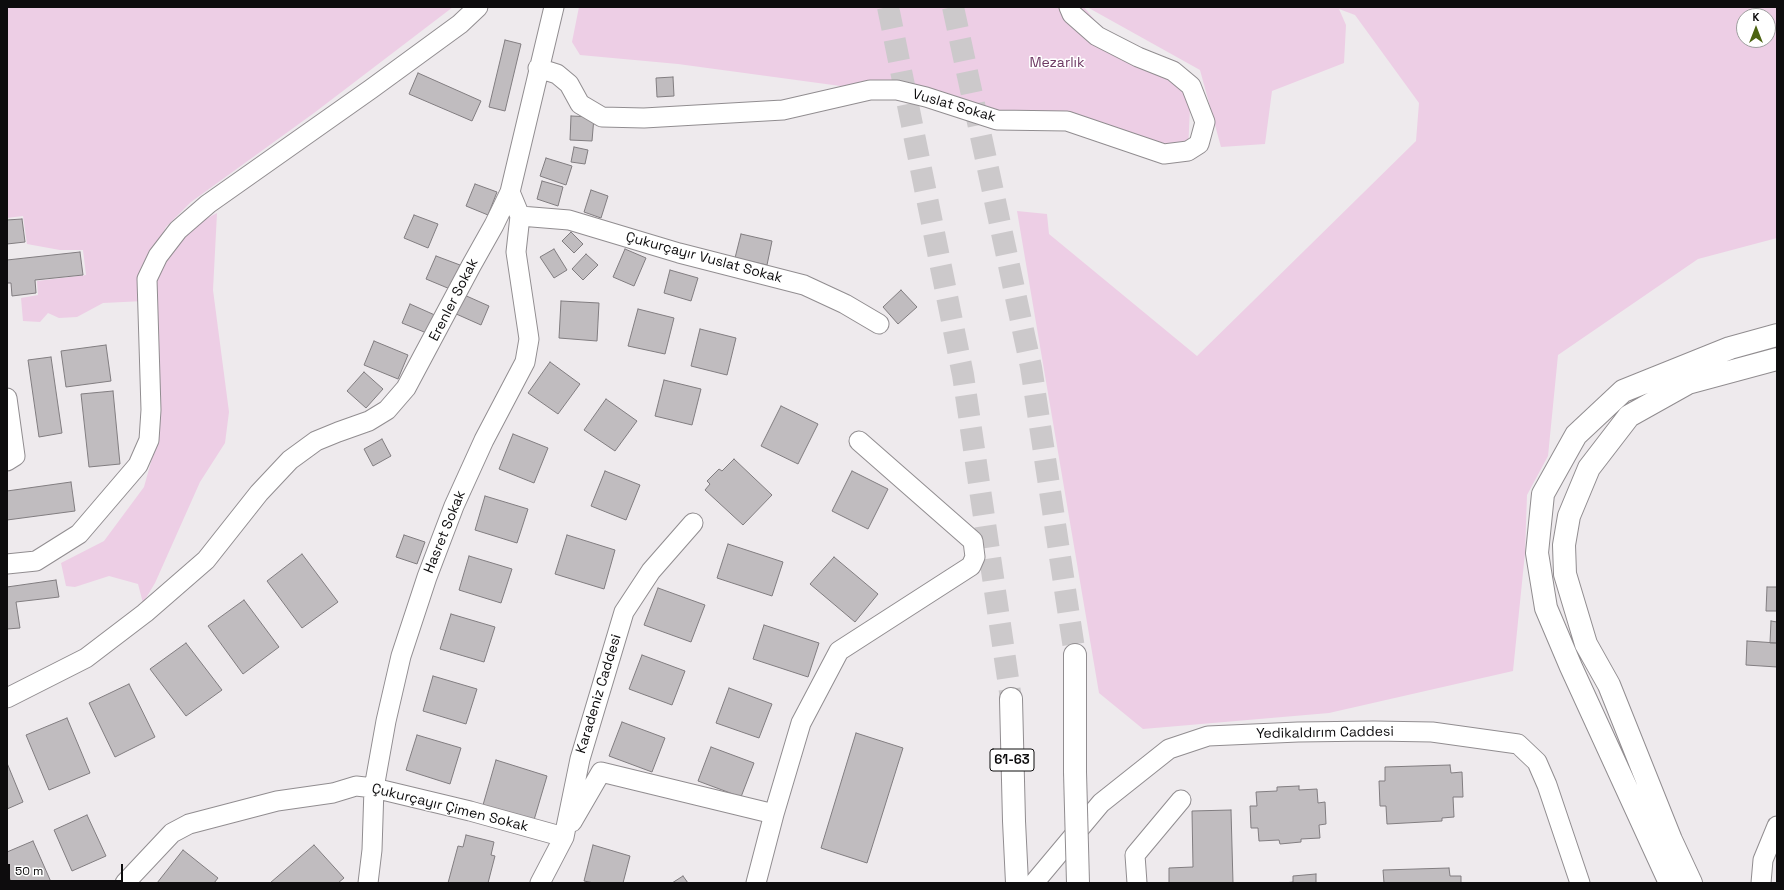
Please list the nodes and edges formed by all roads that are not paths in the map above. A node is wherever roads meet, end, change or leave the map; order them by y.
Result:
1 (478, 7) edge
2 (554, 7) edge
3 (1069, 7) edge
4 (538, 68) junction
5 (510, 192) junction
6 (520, 216) junction
7 (879, 324) dead end
8 (1777, 335) edge
9 (1777, 359) edge
10 (7, 398) edge
11 (859, 441) dead end
12 (7, 461) edge
13 (693, 523) dead end
14 (7, 564) edge
15 (1075, 655) tunnel mouth
16 (7, 698) edge
17 (1011, 699) tunnel mouth
18 (374, 788) junction
19 (1181, 800) dead end
20 (774, 814) junction
21 (1777, 826) edge
22 (564, 837) junction
23 (125, 883) edge
24 (368, 883) edge
25 (540, 883) edge
26 (756, 883) edge
27 (1017, 883) edge
28 (1034, 883) edge
29 (1078, 883) edge
30 (1137, 883) edge
31 (1580, 883) edge
32 (1670, 883) edge
33 (1692, 883) edge
34 (1761, 883) edge

1 - 14 street
2 - 4 street, Erenler Sokak
3 - 4 street, Vuslat Sokak
4 - 5 street, Erenler Sokak
5 - 6 street, Hasret Sokak
5 - 16 street, Erenler Sokak
6 - 7 street, Çukurçayır Vuslat Sokak
6 - 18 street, Hasret Sokak
8 - 32 main road
9 - 33 main road
10 - 12 street
11 - 20 street
13 - 22 street, Karadeniz Caddesi
15 - 29 main road, bridge
17 - 27 main road, 61-63
18 - 22 street, Çukurçayır Çimen Sokak
18 - 23 street, Çukurçayır Çimen Sokak
18 - 24 street, Hasret Sokak
19 - 30 street
20 - 22 street
20 - 26 street
21 - 34 street
22 - 25 street, Karadeniz Caddesi
28 - 31 street, Yedikaldırım Caddesi

